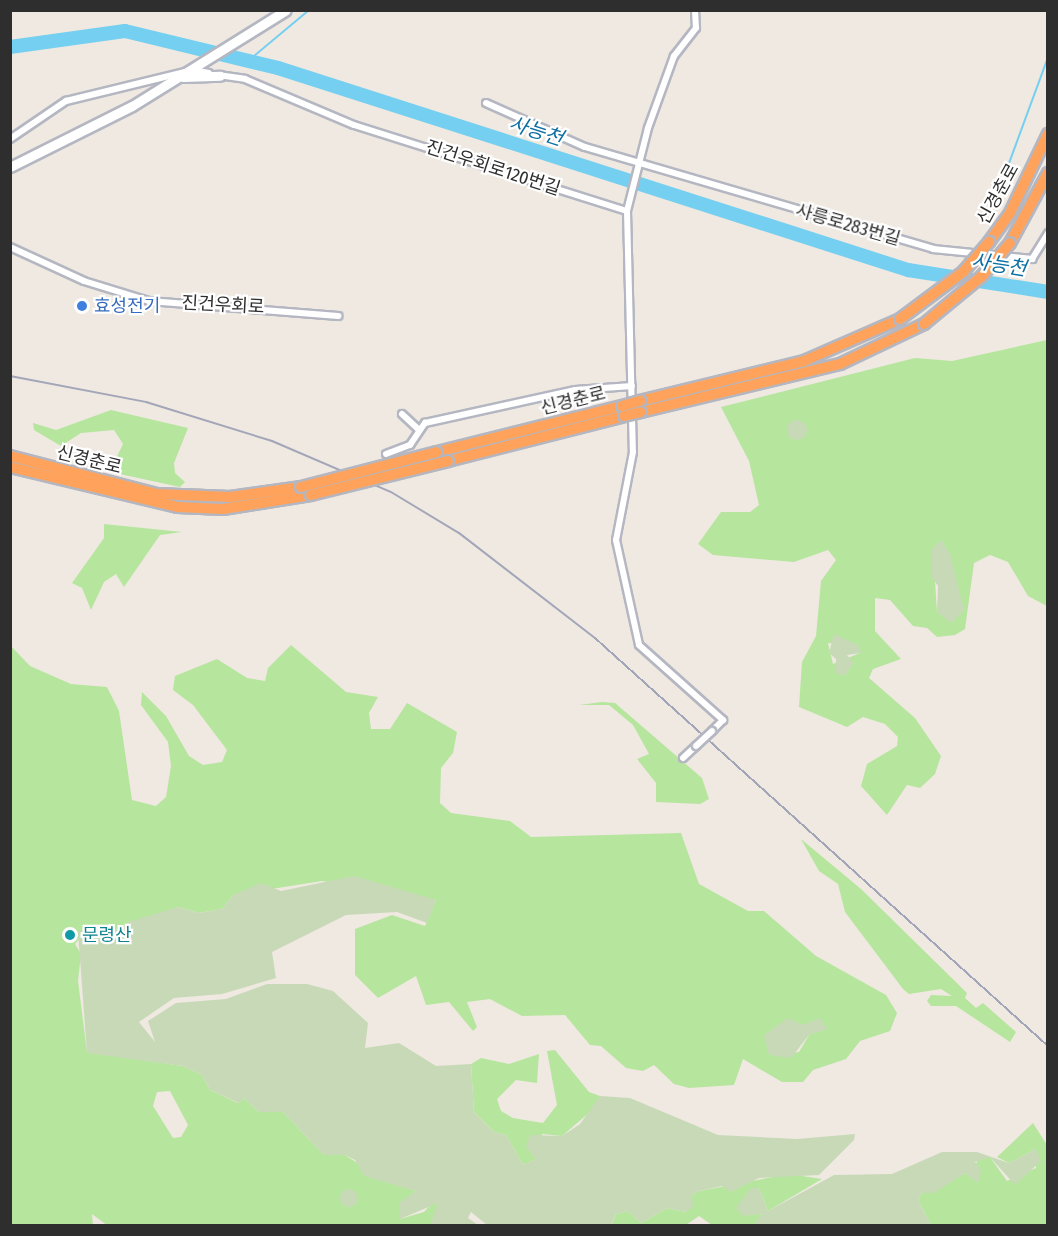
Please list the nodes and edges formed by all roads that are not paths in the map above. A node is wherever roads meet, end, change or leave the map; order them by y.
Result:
1 (286, 10) edge
2 (695, 10) edge
3 (193, 70) junction
4 (220, 76) junction
5 (180, 77) junction
6 (486, 103) dead end
7 (1047, 134) edge
8 (10, 139) edge
9 (639, 164) junction
10 (10, 166) edge
11 (1047, 173) edge
12 (627, 211) junction
13 (1047, 233) edge
14 (10, 246) edge
15 (338, 316) dead end
16 (632, 386) junction
17 (640, 406) junction
18 (623, 411) junction
19 (402, 414) dead end
20 (418, 429) junction
21 (386, 454) dead end
22 (10, 456) edge
23 (10, 467) edge
24 (683, 758) dead end

1 - 3 main road
2 - 9 street
3 - 4 street, 진건우회로120번길
3 - 5 main road
3 - 8 street
4 - 5 main road
4 - 12 street, 진건우회로120번길
5 - 10 main road
6 - 9 street, 사릉로283번길
7 - 17 highway, 신경춘로, bridge
9 - 12 street
9 - 13 street, 사릉로283번길
11 - 17 highway, 신경춘로, bridge
12 - 16 street
14 - 15 street, 진건우회로
16 - 20 street
16 - 24 street, bridge
17 - 18 highway, 신경춘로, bridge
18 - 22 highway, 신경춘로, bridge
18 - 23 highway, 신경춘로, bridge
19 - 20 street
20 - 21 street

